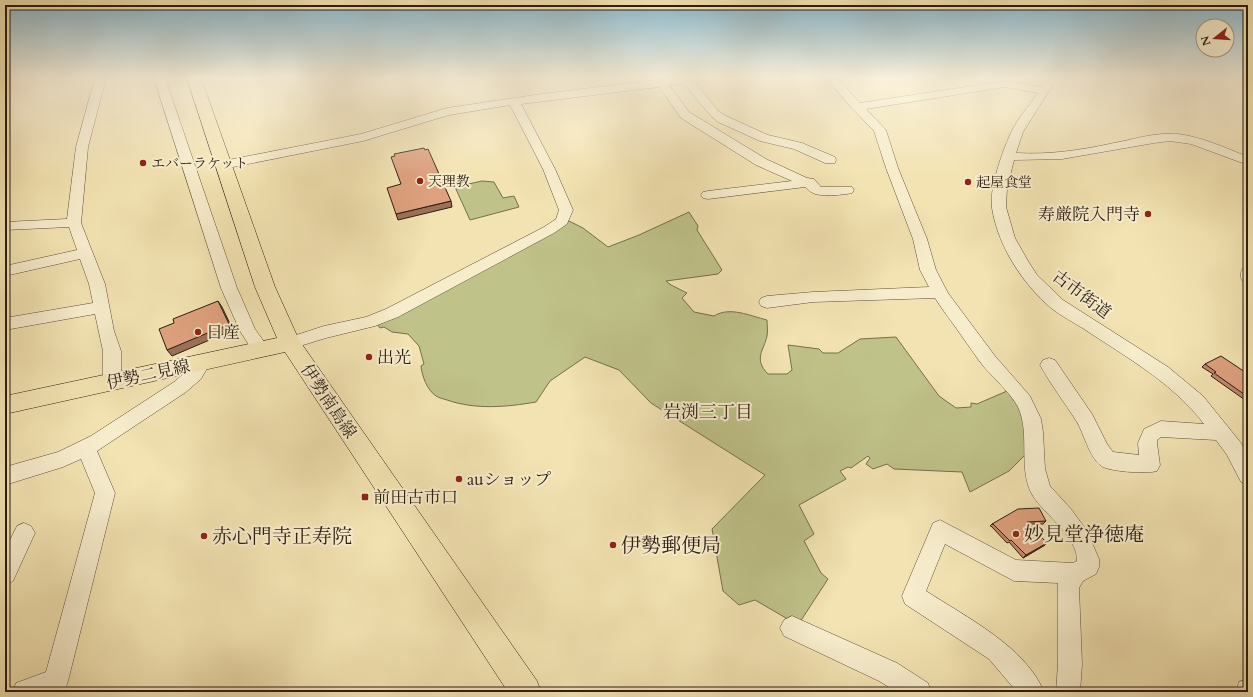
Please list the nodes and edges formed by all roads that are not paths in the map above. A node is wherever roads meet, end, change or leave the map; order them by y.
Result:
1 (92, 111) edge
2 (170, 111) edge
3 (205, 111) edge
4 (456, 111) edge
5 (519, 111) edge
6 (682, 111) edge
7 (712, 111) edge
8 (861, 111) edge
9 (1032, 111) edge
10 (1008, 156) junction
11 (830, 160) dead end
12 (1248, 161) edge
13 (223, 165) junction
14 (809, 182) junction
15 (847, 190) dead end
16 (708, 195) dead end
17 (74, 223) junction
18 (5, 226) edge
19 (85, 253) junction
20 (5, 271) edge
21 (1248, 272) edge
22 (1248, 278) edge
23 (940, 292) junction
24 (766, 302) dead end
25 (102, 307) junction
26 (5, 324) edge
27 (290, 343) junction
28 (260, 349) junction
29 (201, 362) junction
30 (1049, 365) dead end
31 (112, 381) junction
32 (5, 405) edge
33 (1222, 433) junction
34 (86, 448) junction
35 (1241, 450) edge
36 (5, 476) edge
37 (1248, 476) edge
38 (24, 533) dead end
39 (5, 574) edge
40 (1075, 574) junction
41 (792, 628) dead end
42 (25, 692) edge
43 (526, 692) edge
44 (919, 692) edge
45 (1032, 692) edge
46 (1068, 692) edge

1 - 17 street
2 - 28 street
3 - 13 main road, 伊勢南島線
4 - 13 street
5 - 27 street
6 - 14 street
7 - 11 street
8 - 23 street
9 - 10 street, 古市街道
10 - 12 street
10 - 33 street, 古市街道
13 - 27 main road, 伊勢南島線
14 - 15 street
14 - 16 street
17 - 18 street
17 - 19 street
19 - 20 street
19 - 25 street
21 - 22 street
23 - 24 street
23 - 40 street
25 - 26 street
25 - 31 street
27 - 28 main road, 伊勢二見線
27 - 43 main road, 伊勢南島線
28 - 29 main road, 伊勢二見線
29 - 31 main road, 伊勢二見線
29 - 34 street
30 - 33 street
31 - 32 main road, 伊勢二見線
33 - 35 street, 古市街道
34 - 36 street
34 - 42 street
35 - 37 street, 古市街道
38 - 39 street
40 - 45 street
40 - 46 street
41 - 44 street

